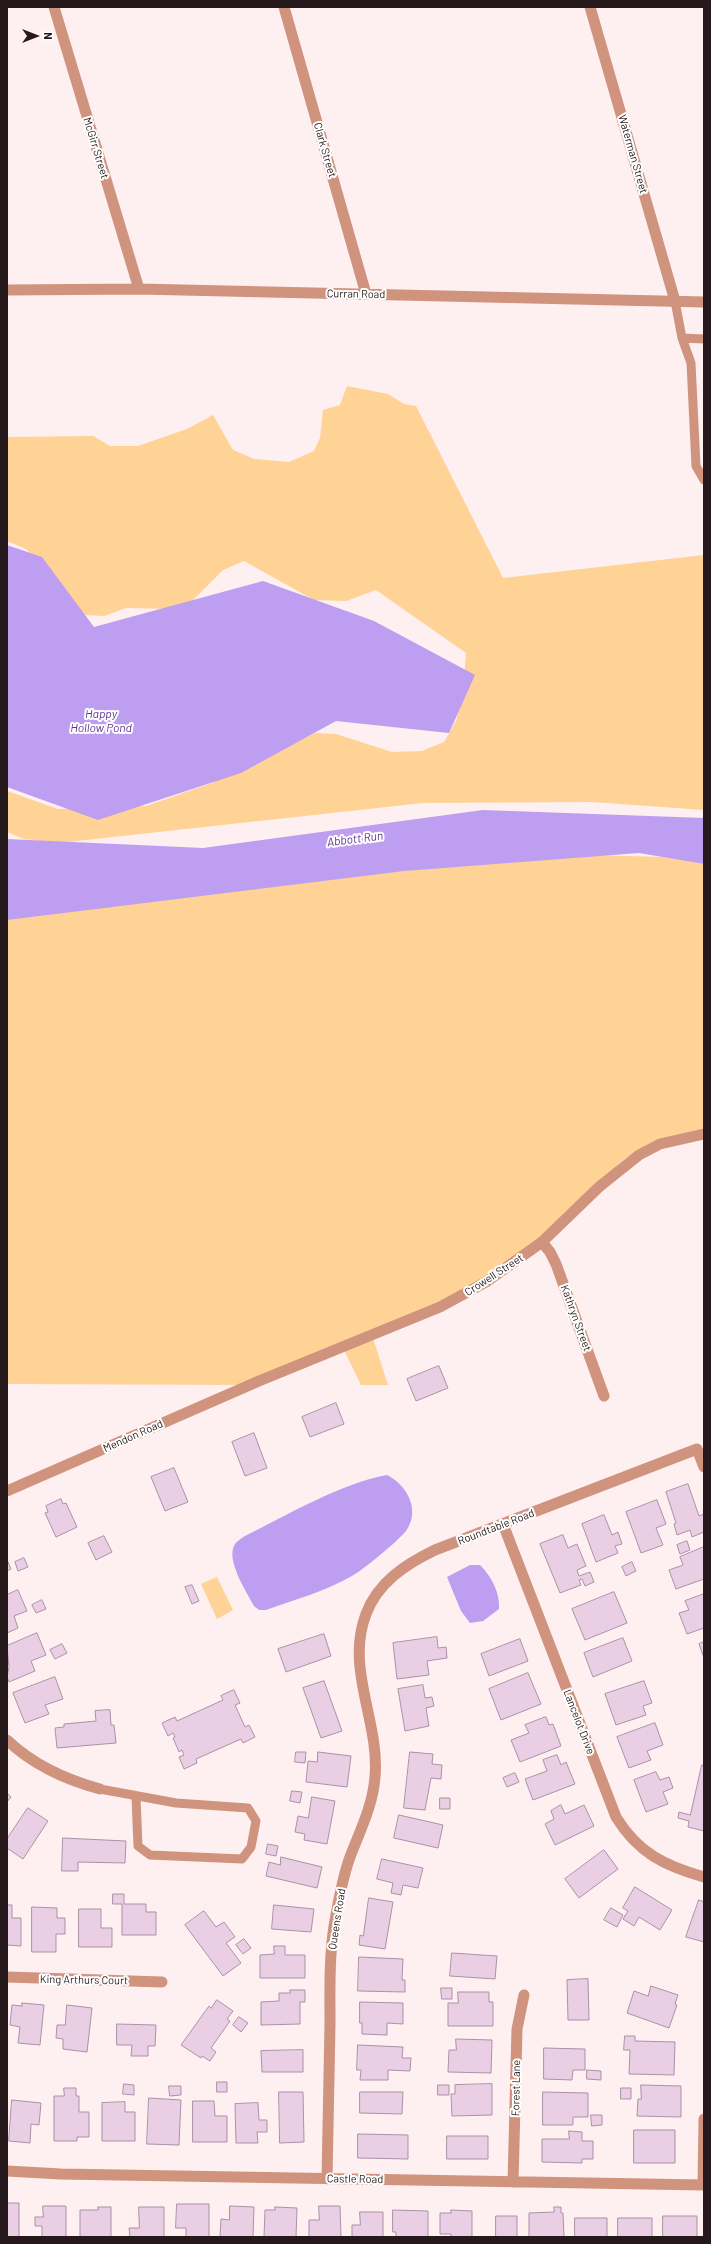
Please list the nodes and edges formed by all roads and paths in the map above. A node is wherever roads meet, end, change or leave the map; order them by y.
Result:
1 (54, 7) edge
2 (284, 7) edge
3 (590, 7) edge
4 (7, 290) edge
5 (139, 290) junction
6 (366, 294) junction
7 (675, 301) junction
8 (704, 302) edge
9 (682, 338) junction
10 (704, 339) edge
11 (704, 480) edge
12 (704, 1134) edge
13 (542, 1242) junction
14 (259, 1381) joint
15 (604, 1396) dead end
16 (704, 1466) edge
17 (7, 1491) edge
18 (503, 1524) junction
19 (360, 1667) joint
20 (7, 1740) edge
21 (100, 1789) joint
22 (136, 1797) junction
23 (704, 1877) edge
24 (7, 1977) edge
25 (162, 1982) dead end
26 (524, 1995) dead end
27 (704, 2119) edge
28 (7, 2171) edge
29 (327, 2179) junction
30 (513, 2182) junction
31 (703, 2185) edge

1 - 5 street, McGirr Street
2 - 6 street, Clark Street
3 - 7 street, Waterman Street
4 - 5 street, Curran Road
5 - 6 street, Curran Road
6 - 7 street, Curran Road
7 - 8 street, Curran Road
7 - 9 lane
9 - 10 lane
9 - 11 lane
12 - 13 street, Crowell Street
13 - 14 street, Crowell Street
13 - 15 street, Kathryn Street
14 - 17 street, Mendon Road
16 - 18 street, Roundtable Road
18 - 19 street, Roundtable Road
18 - 23 street, Lancelot Drive
19 - 29 street, Queens Road
20 - 21 street
21 - 22 lane
22 - 22 lane
24 - 25 street, King Arthurs Court
26 - 30 street, Forest Lane
27 - 31 street
28 - 29 street, Castle Road
29 - 30 street, Castle Road
30 - 31 street, Castle Road

